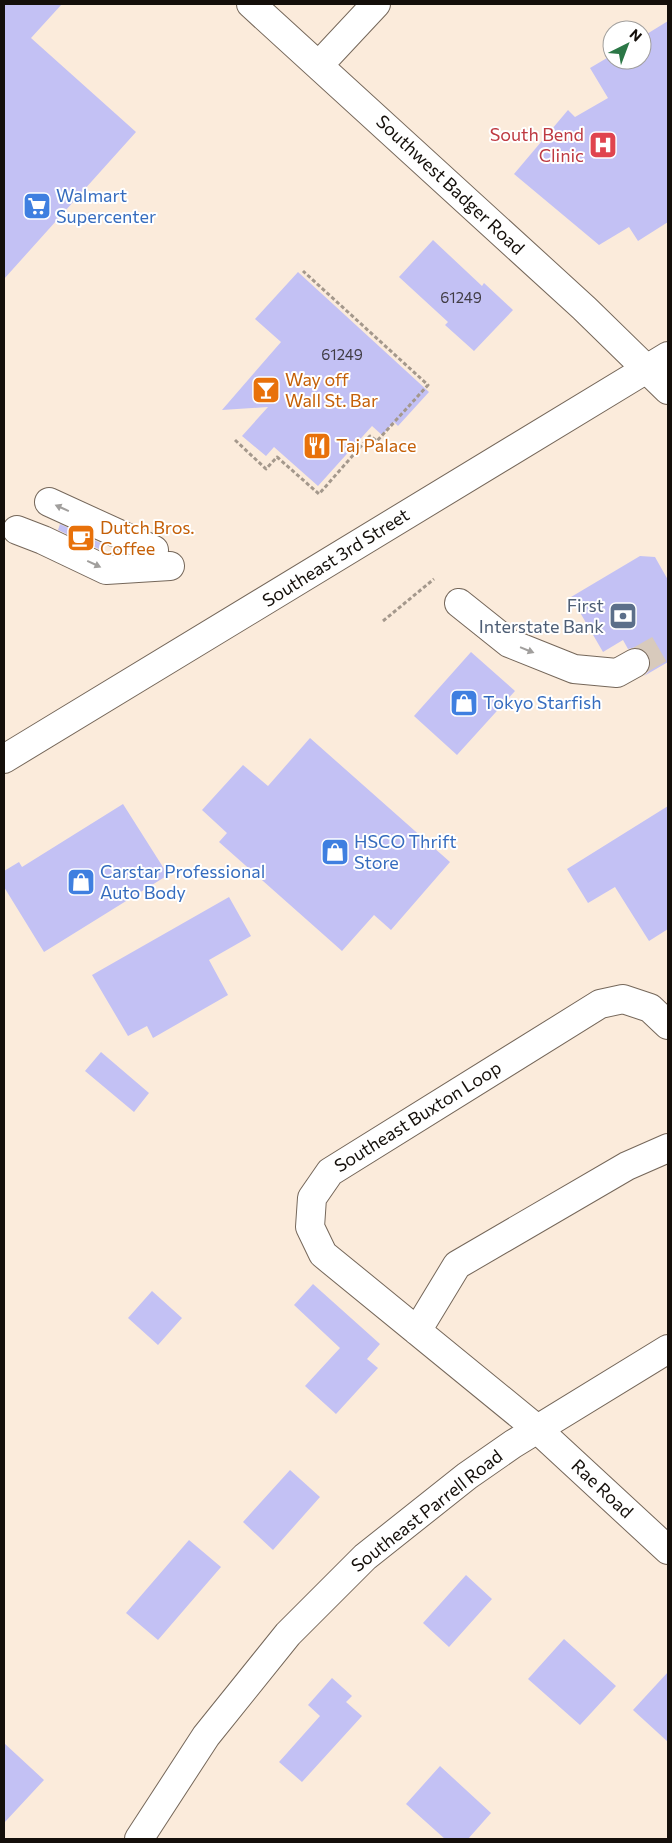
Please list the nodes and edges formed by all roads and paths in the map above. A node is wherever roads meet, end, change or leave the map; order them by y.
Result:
1 (251, 4) edge
2 (376, 4) edge
3 (320, 65) junction
4 (303, 271) dead end
5 (658, 363) edge
6 (668, 390) edge
7 (234, 440) dead end
8 (49, 502) dead end
9 (17, 530) dead end
10 (434, 579) dead end
11 (459, 603) dead end
12 (383, 621) dead end
13 (635, 663) tunnel mouth
14 (4, 760) edge
15 (668, 1025) edge
16 (668, 1148) edge
17 (417, 1331) junction
18 (668, 1349) edge
19 (536, 1428) junction
20 (668, 1550) edge
21 (138, 1839) edge

1 - 3 street, Southwest Badger Road
2 - 3 street
3 - 5 street, Southwest Badger Road
4 - 7 path
5 - 6 street, Southwest Badger Road
5 - 14 street, Southeast 3rd Street
9 -> 8 street
10 - 12 path
11 -> 13 street
15 - 17 street, Southeast Buxton Loop
16 - 17 street
17 - 19 street, Southeast Buxton Loop
18 - 19 street, Southeast Parrell Road
19 - 20 street, Rae Road
19 - 21 street, Southeast Parrell Road

